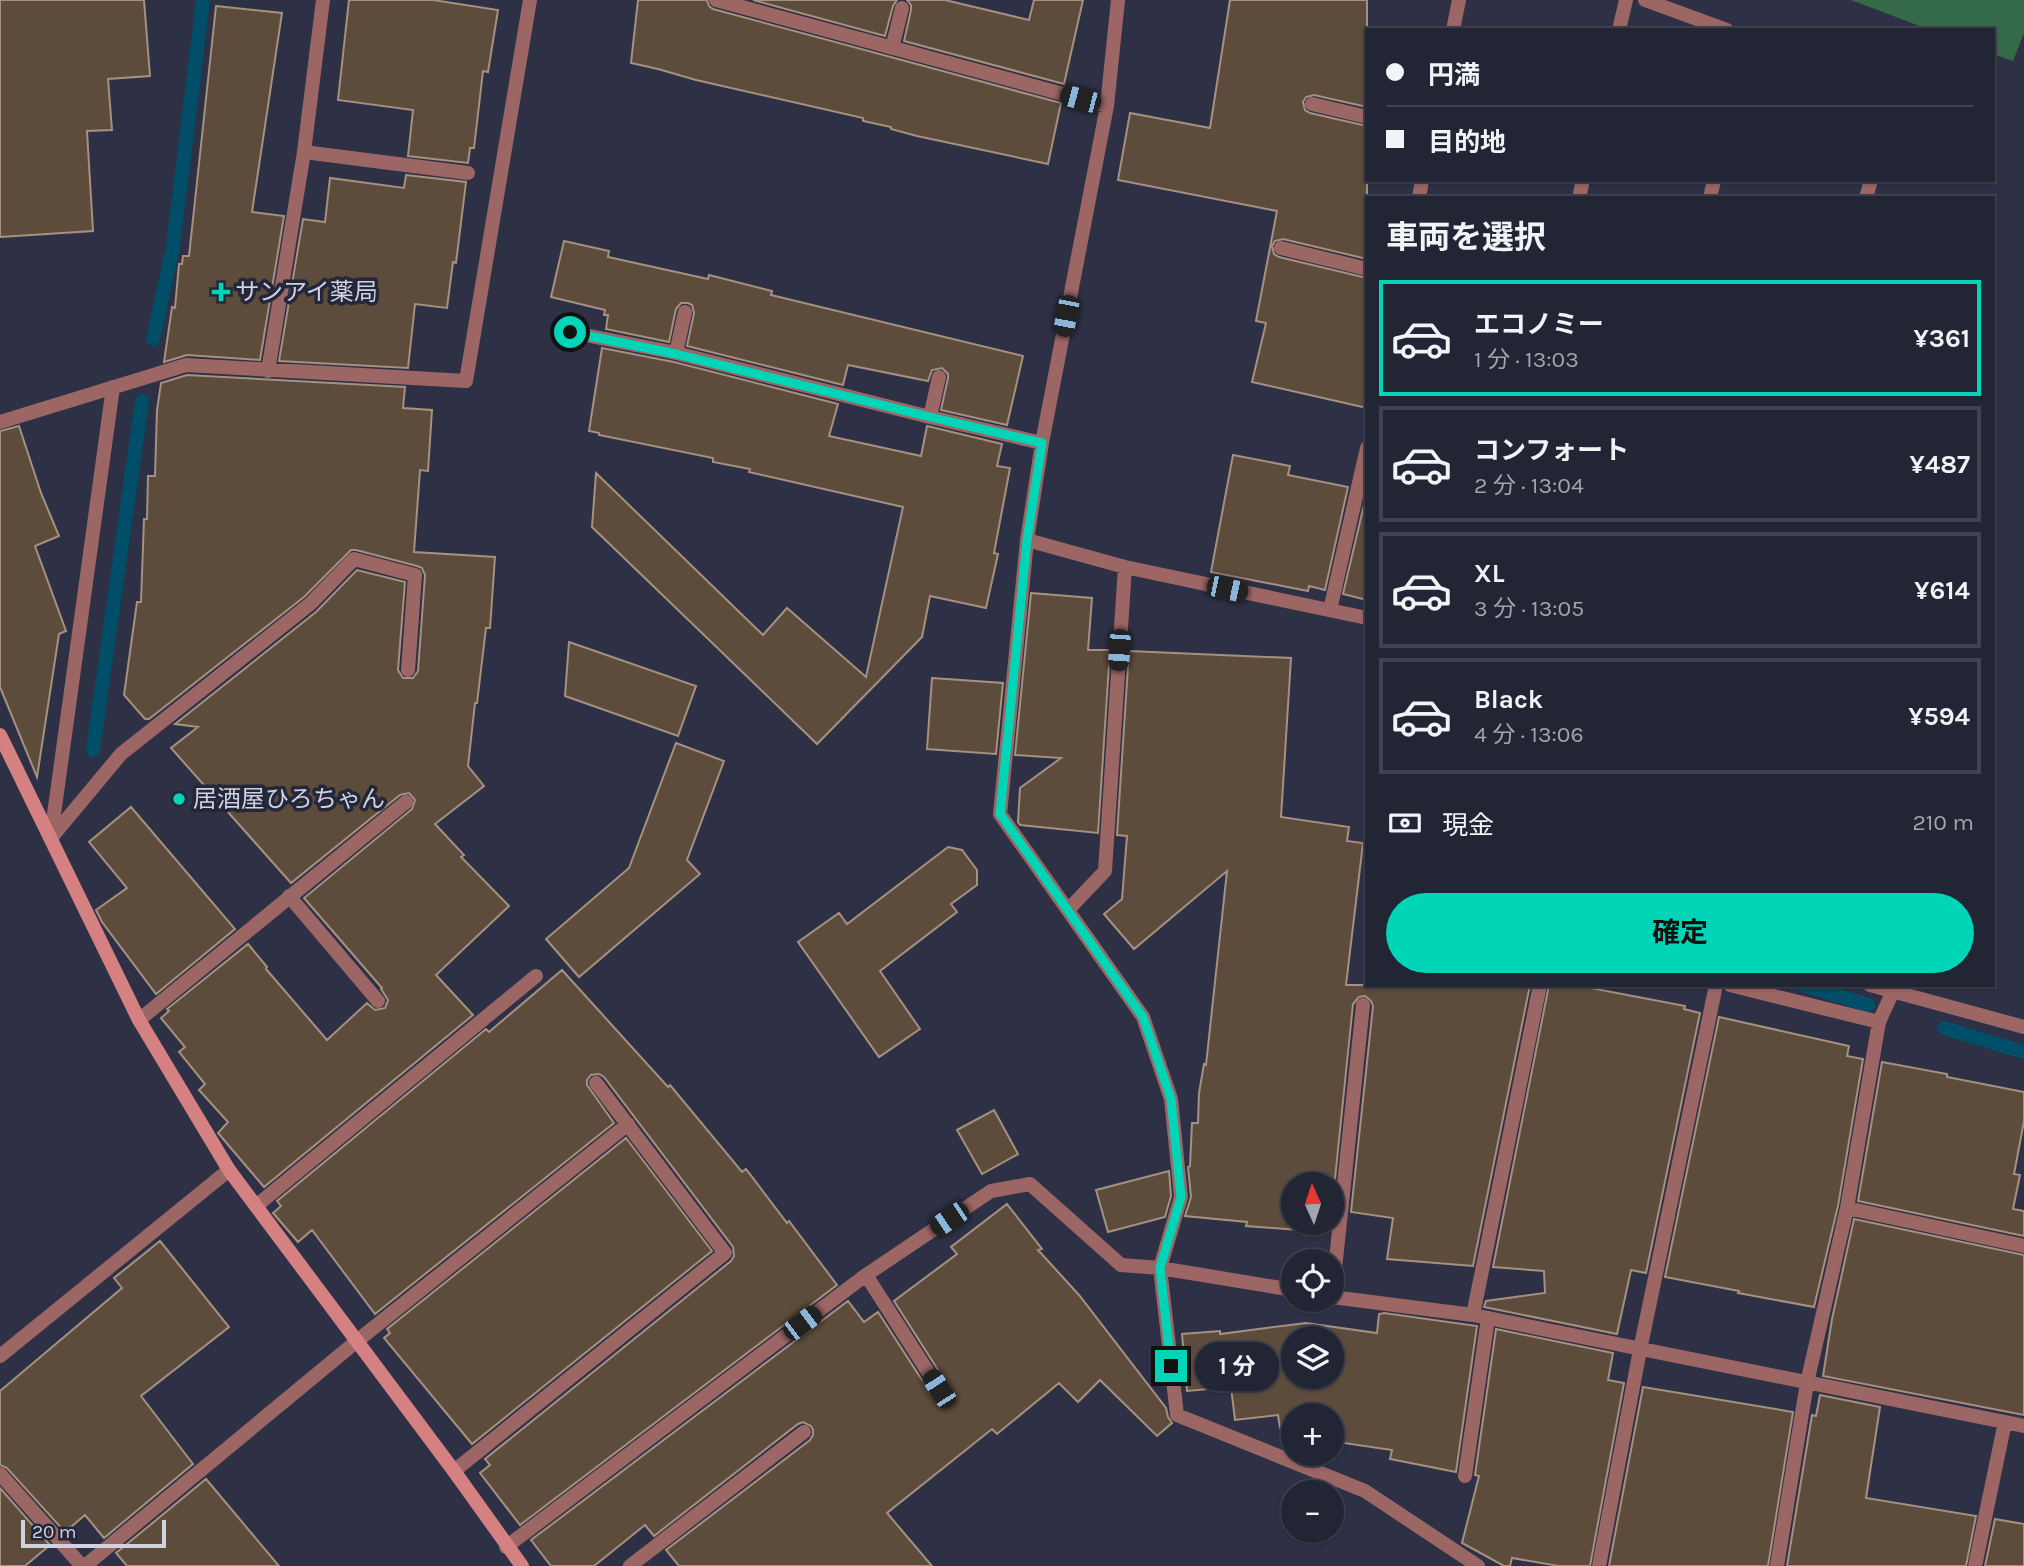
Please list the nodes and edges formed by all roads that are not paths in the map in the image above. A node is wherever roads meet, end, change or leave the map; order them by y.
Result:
1 (323, 0) edge
2 (530, 0) edge
3 (716, 0) edge
4 (1118, 0) edge
5 (1459, 0) edge
6 (1626, 0) edge
7 (1645, 0) edge
8 (748, 4) edge
9 (902, 8) dead end
10 (1453, 28) edge
11 (1619, 28) edge
12 (1722, 28) edge
13 (892, 48) junction
14 (1312, 104) dead end
15 (1107, 106) junction
16 (1365, 117) edge
17 (304, 152) junction
18 (468, 173) dead end
19 (1281, 248) dead end
20 (1365, 269) edge
21 (685, 312) dead end
22 (570, 332) dead end
23 (676, 354) junction
24 (268, 371) junction
25 (939, 377) dead end
26 (113, 387) junction
27 (930, 417) junction
28 (0, 422) edge
29 (1042, 443) junction
30 (1365, 457) edge
31 (1027, 540) junction
32 (1125, 567) junction
33 (1330, 610) junction
34 (1365, 618) edge
35 (408, 670) dead end
36 (0, 735) edge
37 (405, 802) dead end
38 (51, 838) junction
39 (289, 896) junction
40 (1068, 910) junction
41 (536, 976) dead end
42 (1540, 987) edge
43 (1716, 987) edge
44 (1738, 987) edge
45 (1878, 987) edge
46 (1893, 991) junction
47 (378, 1001) dead end
48 (1363, 1005) dead end
49 (139, 1020) junction
50 (1880, 1022) junction
51 (2024, 1027) edge
52 (596, 1083) dead end
53 (628, 1124) junction
54 (229, 1170) junction
55 (256, 1206) junction
56 (1847, 1208) junction
57 (2024, 1245) edge
58 (1337, 1249) edge
59 (1160, 1268) junction
60 (866, 1275) junction
61 (1281, 1288) edge
62 (1344, 1299) edge
63 (1480, 1317) junction
64 (357, 1340) junction
65 (1640, 1350) junction
66 (0, 1356) edge
67 (1807, 1383) junction
68 (939, 1389) dead end
69 (2006, 1422) junction
70 (2024, 1426) edge
71 (804, 1432) dead end
72 (454, 1471) junction
73 (0, 1474) edge
74 (1465, 1476) dead end
75 (506, 1547) junction
76 (83, 1566) edge
77 (522, 1566) edge
78 (631, 1566) edge
79 (1478, 1566) edge
80 (1599, 1566) edge
81 (1777, 1566) edge
82 (1975, 1566) edge

1 - 17 street
2 - 24 street
3 - 8 street
4 - 15 street
5 - 10 street
6 - 11 street
7 - 12 street
8 - 13 street
9 - 13 street
13 - 15 street
14 - 16 street
15 - 29 street
17 - 18 street
17 - 24 street
19 - 20 street
21 - 23 street
22 - 23 street
23 - 27 street
24 - 26 street
25 - 27 street
26 - 28 street
26 - 38 street
27 - 29 street
29 - 31 street
30 - 33 street
31 - 32 street
31 - 40 street
32 - 33 street
32 - 40 street
33 - 34 street
35 - 38 street
36 - 38 street
37 - 39 street
38 - 49 street
39 - 47 street
39 - 49 street
40 - 59 street
41 - 55 street
42 - 63 street
43 - 65 street
44 - 50 street
45 - 46 street
46 - 50 street
46 - 51 street
48 - 58 street
49 - 54 street
50 - 56 street
52 - 53 street
53 - 64 street
53 - 72 street
54 - 55 street
54 - 66 street
55 - 64 street
56 - 57 street
56 - 67 street
59 - 60 street
59 - 61 street
59 - 79 street
60 - 68 street
60 - 75 street
62 - 63 street
63 - 65 street
63 - 74 street
64 - 72 street
64 - 76 street
65 - 67 street
65 - 80 street
67 - 69 street
67 - 81 street
69 - 70 street
69 - 82 street
71 - 78 street
72 - 75 street
73 - 76 street
75 - 77 street

